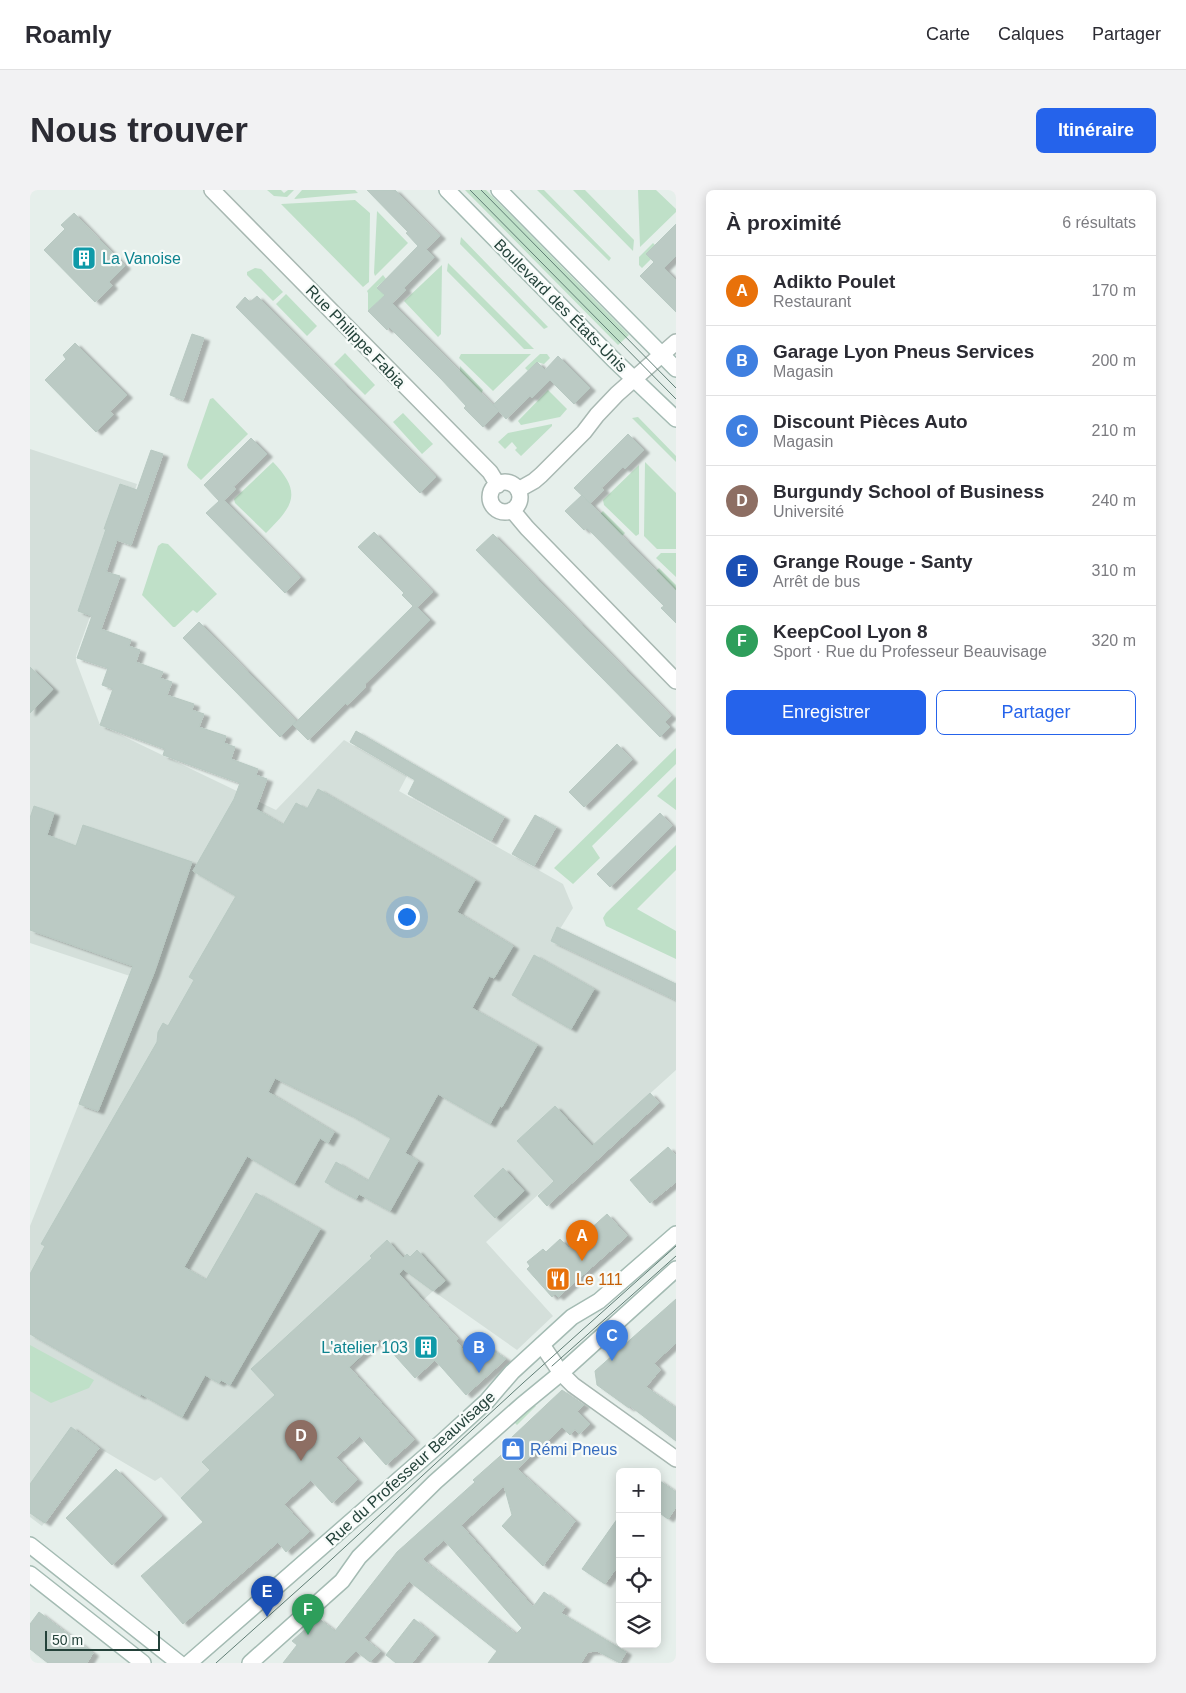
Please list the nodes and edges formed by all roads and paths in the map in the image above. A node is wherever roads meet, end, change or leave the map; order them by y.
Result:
1 (212, 190) edge
2 (447, 190) edge
3 (499, 190) edge
4 (676, 342) edge
5 (662, 354) junction
6 (676, 369) edge
7 (635, 379) junction
8 (676, 419) edge
9 (498, 485) junction
10 (518, 490) junction
11 (512, 510) junction
12 (676, 680) edge
13 (676, 1234) edge
14 (676, 1269) edge
15 (542, 1345) junction
16 (561, 1373) junction
17 (676, 1459) edge
18 (30, 1545) edge
19 (30, 1574) edge
20 (69, 1576) junction
21 (49, 1588) junction
22 (144, 1663) edge
23 (179, 1663) edge
24 (189, 1663) edge
25 (250, 1663) edge

1 - 9 street, Rue Philippe Fabia
2 - 7 street, Boulevard des États-Unis
3 - 5 street
4 - 5 street
5 - 6 street
5 - 7 street
7 - 8 street, Boulevard des États-Unis
7 - 10 street
9 - 10 street
9 - 11 street
10 - 11 street
11 - 12 street
13 - 15 street, Rue du Professeur Beauvisage
14 - 16 street, Rue du Professeur Beauvisage
15 - 16 street
15 - 24 street, Rue du Professeur Beauvisage
16 - 17 street
16 - 25 street, Rue du Professeur Beauvisage
18 - 20 street
19 - 21 street
20 - 21 street
20 - 23 street
21 - 22 street

